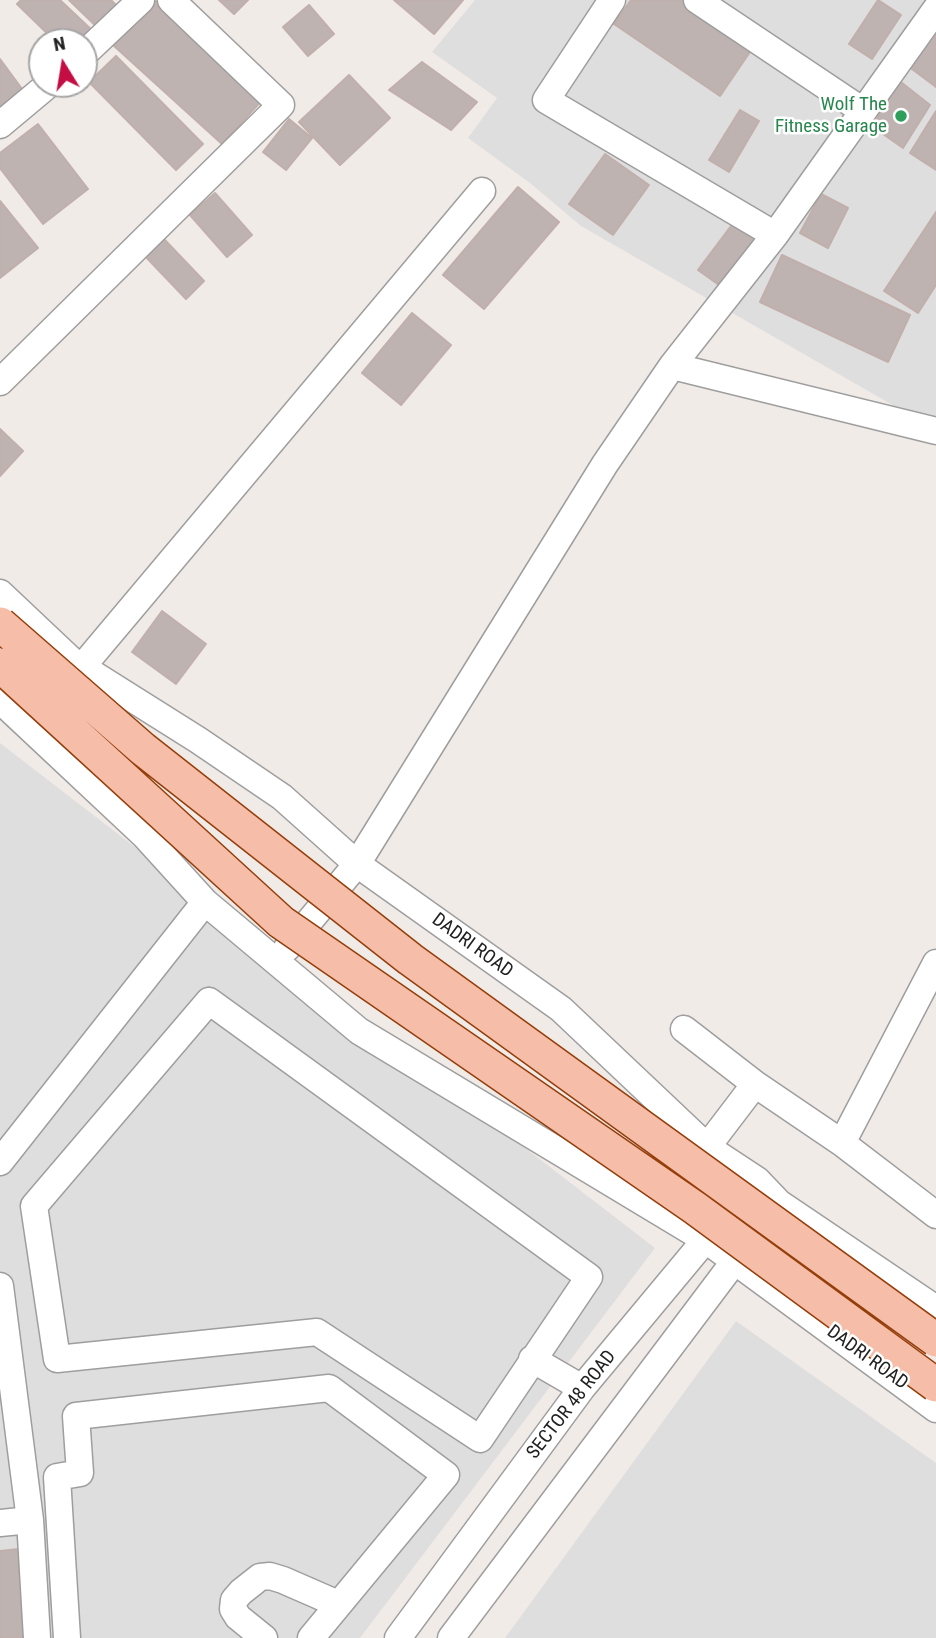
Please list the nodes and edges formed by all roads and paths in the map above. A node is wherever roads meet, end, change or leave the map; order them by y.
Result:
1 (141, 0) edge
2 (171, 0) edge
3 (612, 0) edge
4 (698, 0) edge
5 (921, 0) edge
6 (936, 10) edge
7 (98, 41) edge
8 (32, 98) edge
9 (863, 111) junction
10 (0, 125) edge
11 (482, 191) dead end
12 (775, 234) junction
13 (672, 366) junction
14 (0, 382) edge
15 (936, 431) edge
16 (0, 593) edge
17 (0, 625) edge
18 (0, 664) edge
19 (82, 667) junction
20 (0, 700) edge
21 (357, 864) junction
22 (205, 902) junction
23 (276, 960) junction
24 (936, 963) edge
25 (684, 1029) dead end
26 (755, 1084) junction
27 (842, 1143) junction
28 (707, 1147) junction
29 (0, 1162) edge
30 (757, 1180) junction
31 (779, 1203) junction
32 (936, 1215) edge
33 (706, 1240) junction
34 (735, 1261) junction
35 (0, 1286) edge
36 (936, 1309) edge
37 (936, 1340) edge
38 (532, 1359) junction
39 (936, 1385) edge
40 (582, 1388) junction
41 (936, 1409) edge
42 (30, 1520) junction
43 (0, 1523) edge
44 (338, 1604) junction
45 (37, 1638) edge
46 (67, 1638) edge
47 (264, 1638) edge
48 (311, 1638) edge
49 (398, 1638) edge
50 (451, 1638) edge

1 - 7 street
2 - 14 street
3 - 12 street
4 - 9 street
5 - 6 street
6 - 9 street
8 - 10 street
9 - 12 street
11 - 19 street
12 - 13 street
13 - 15 street
13 - 21 street
16 - 19 street, DADRI ROAD
17 - 37 main road, bridge
18 - 39 main road, bridge
19 - 21 street, DADRI ROAD
20 - 22 street, DADRI ROAD
21 - 23 street
21 - 28 street, DADRI ROAD
22 - 23 street, DADRI ROAD
22 - 29 street
23 - 33 street, DADRI ROAD
24 - 27 street
25 - 26 street
26 - 27 street
26 - 28 street
27 - 32 street
28 - 30 street, DADRI ROAD
30 - 31 street, DADRI ROAD
30 - 33 street, SECTOR 48 ROAD
31 - 34 street
31 - 36 street, DADRI ROAD
33 - 34 street, DADRI ROAD
33 - 40 street, SECTOR 48 ROAD
34 - 41 street, DADRI ROAD
34 - 50 street
35 - 42 street
38 - 38 street
38 - 40 street
40 - 49 street, SECTOR 48 ROAD
42 - 43 street
42 - 45 street
44 - 46 street
44 - 47 street
44 - 48 street

